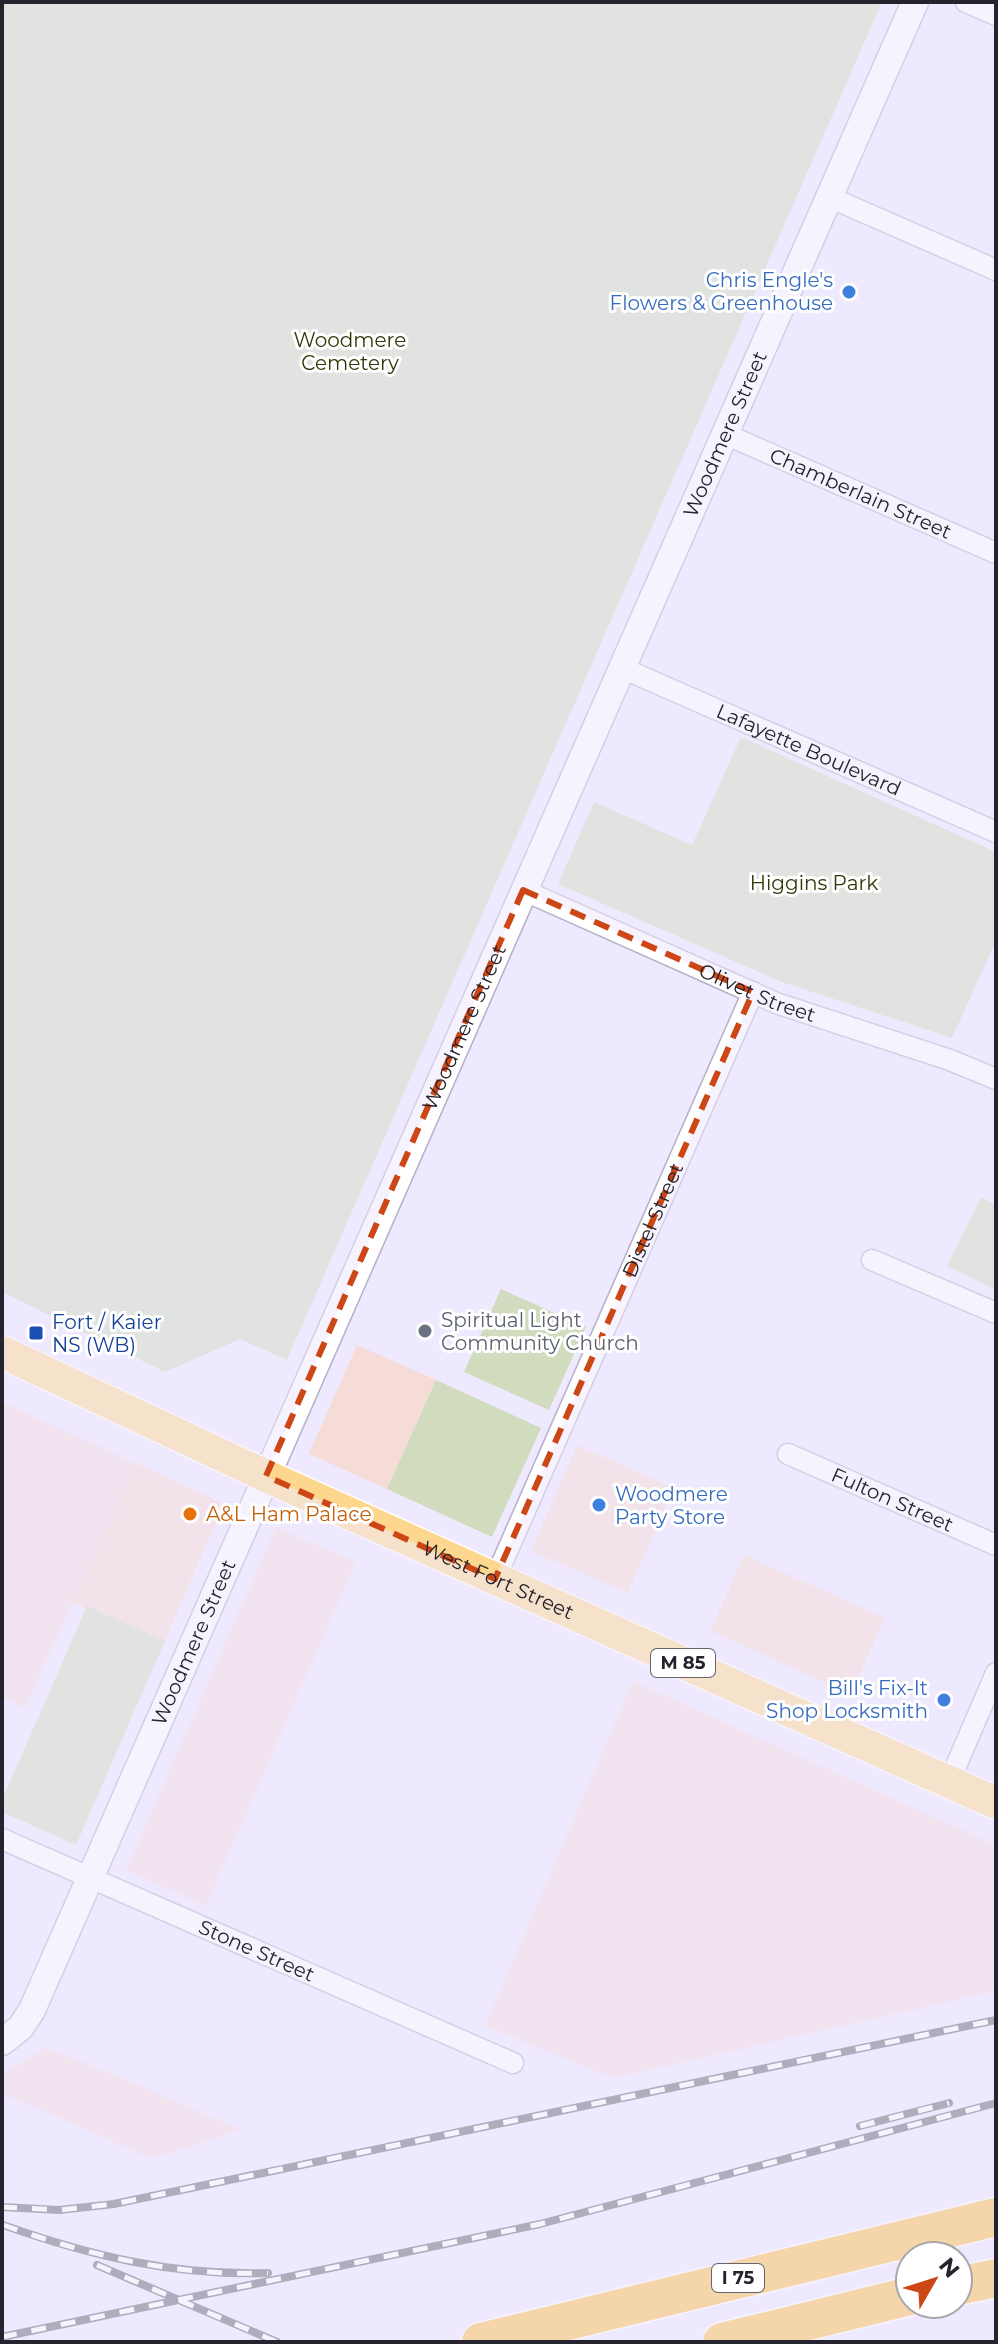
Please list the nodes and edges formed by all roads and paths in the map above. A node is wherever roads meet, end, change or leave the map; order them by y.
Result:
1 (915, 2) edge
2 (966, 2) edge
3 (996, 15) edge
4 (829, 197) junction
5 (996, 270) edge
6 (725, 434) junction
7 (996, 553) edge
8 (622, 668) junction
9 (996, 832) edge
10 (523, 890) junction
11 (753, 992) junction
12 (996, 1079) edge
13 (872, 1260) dead end
14 (996, 1313) edge
15 (2, 1352) edge
16 (788, 1454) dead end
17 (266, 1476) junction
18 (996, 1545) edge
19 (495, 1579) junction
20 (996, 1673) edge
21 (949, 1782) junction
22 (996, 1803) edge
23 (2, 1839) edge
24 (90, 1878) junction
25 (2, 2042) edge
26 (513, 2063) dead end
27 (996, 2217) edge
28 (996, 2278) edge
29 (974, 2283) edge
30 (894, 2300) edge
31 (481, 2342) edge
32 (722, 2342) edge

1 - 4 street, Woodmere Street
2 - 3 street
4 - 5 street
4 - 6 street, Woodmere Street
6 - 7 street, Chamberlain Street
6 - 8 street, Woodmere Street
8 - 9 street, Lafayette Boulevard
8 - 10 street, Woodmere Street
10 - 11 street, Olivet Street
10 - 17 street, Woodmere Street
11 - 12 street, Olivet Street
11 - 19 street, Distel Street
13 - 14 street
15 - 17 main road, West Fort Street / M 85
16 - 18 street, Fulton Street
17 - 19 main road, West Fort Street / M 85
17 - 24 street, Woodmere Street
19 - 21 main road, West Fort Street / M 85
20 - 21 street
21 - 22 main road, West Fort Street / M 85
23 - 24 street, Stone Street
24 - 25 street, Woodmere Street
24 - 26 street, Stone Street
27 - 31 highway, I 75
28 - 29 highway
30 - 32 highway

